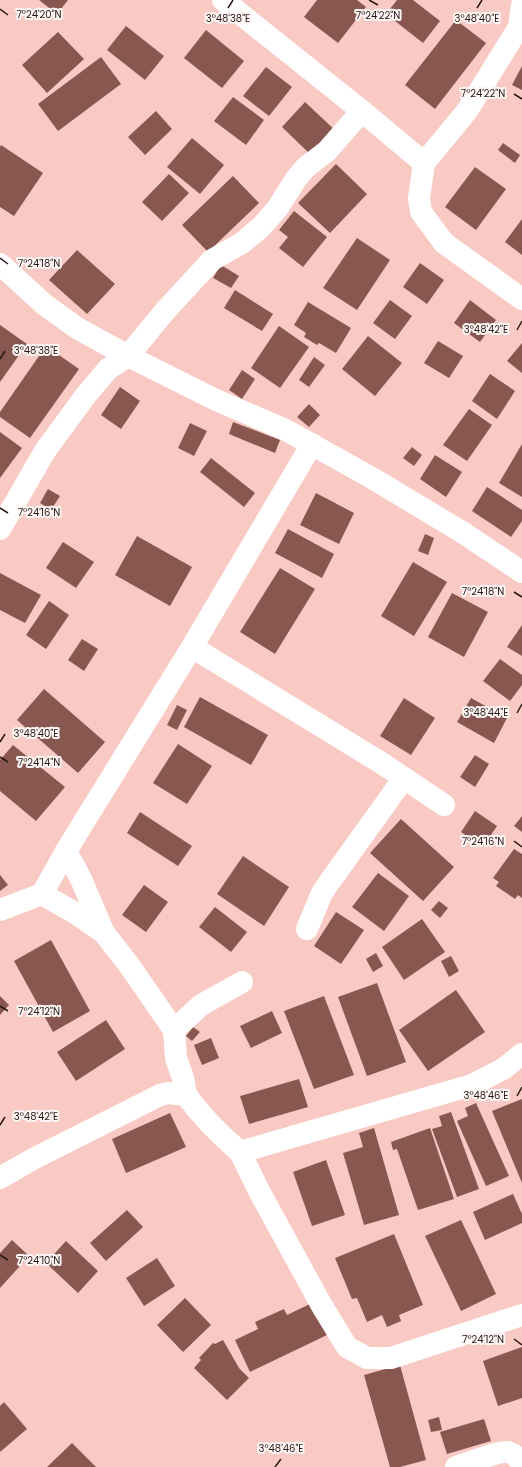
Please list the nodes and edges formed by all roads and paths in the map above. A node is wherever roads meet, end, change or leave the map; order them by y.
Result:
1 (223, 0) edge
2 (522, 4) edge
3 (521, 28) edge
4 (362, 111) junction
5 (424, 164) junction
6 (0, 264) edge
7 (522, 299) edge
8 (128, 356) junction
9 (312, 444) junction
10 (0, 528) edge
11 (521, 568) edge
12 (192, 647) junction
13 (404, 778) junction
14 (444, 805) dead end
15 (66, 851) junction
16 (42, 894) junction
17 (0, 910) edge
18 (307, 929) dead end
19 (104, 933) junction
20 (242, 982) dead end
21 (174, 1030) junction
22 (522, 1054) edge
23 (186, 1095) junction
24 (240, 1152) junction
25 (0, 1178) edge
26 (522, 1315) edge
27 (522, 1464) edge
28 (456, 1467) edge

1 - 4 street
2 - 3 street
3 - 5 street
4 - 5 street
4 - 8 street
5 - 7 street
6 - 8 street
8 - 9 street
8 - 10 street
9 - 11 street
9 - 12 street
12 - 13 street
12 - 15 street
13 - 14 street
13 - 18 street
15 - 16 street
15 - 19 street
16 - 17 street
16 - 19 street
19 - 21 street
20 - 21 street
21 - 23 street
22 - 24 street
23 - 24 street
23 - 25 street
24 - 26 street
27 - 28 street

